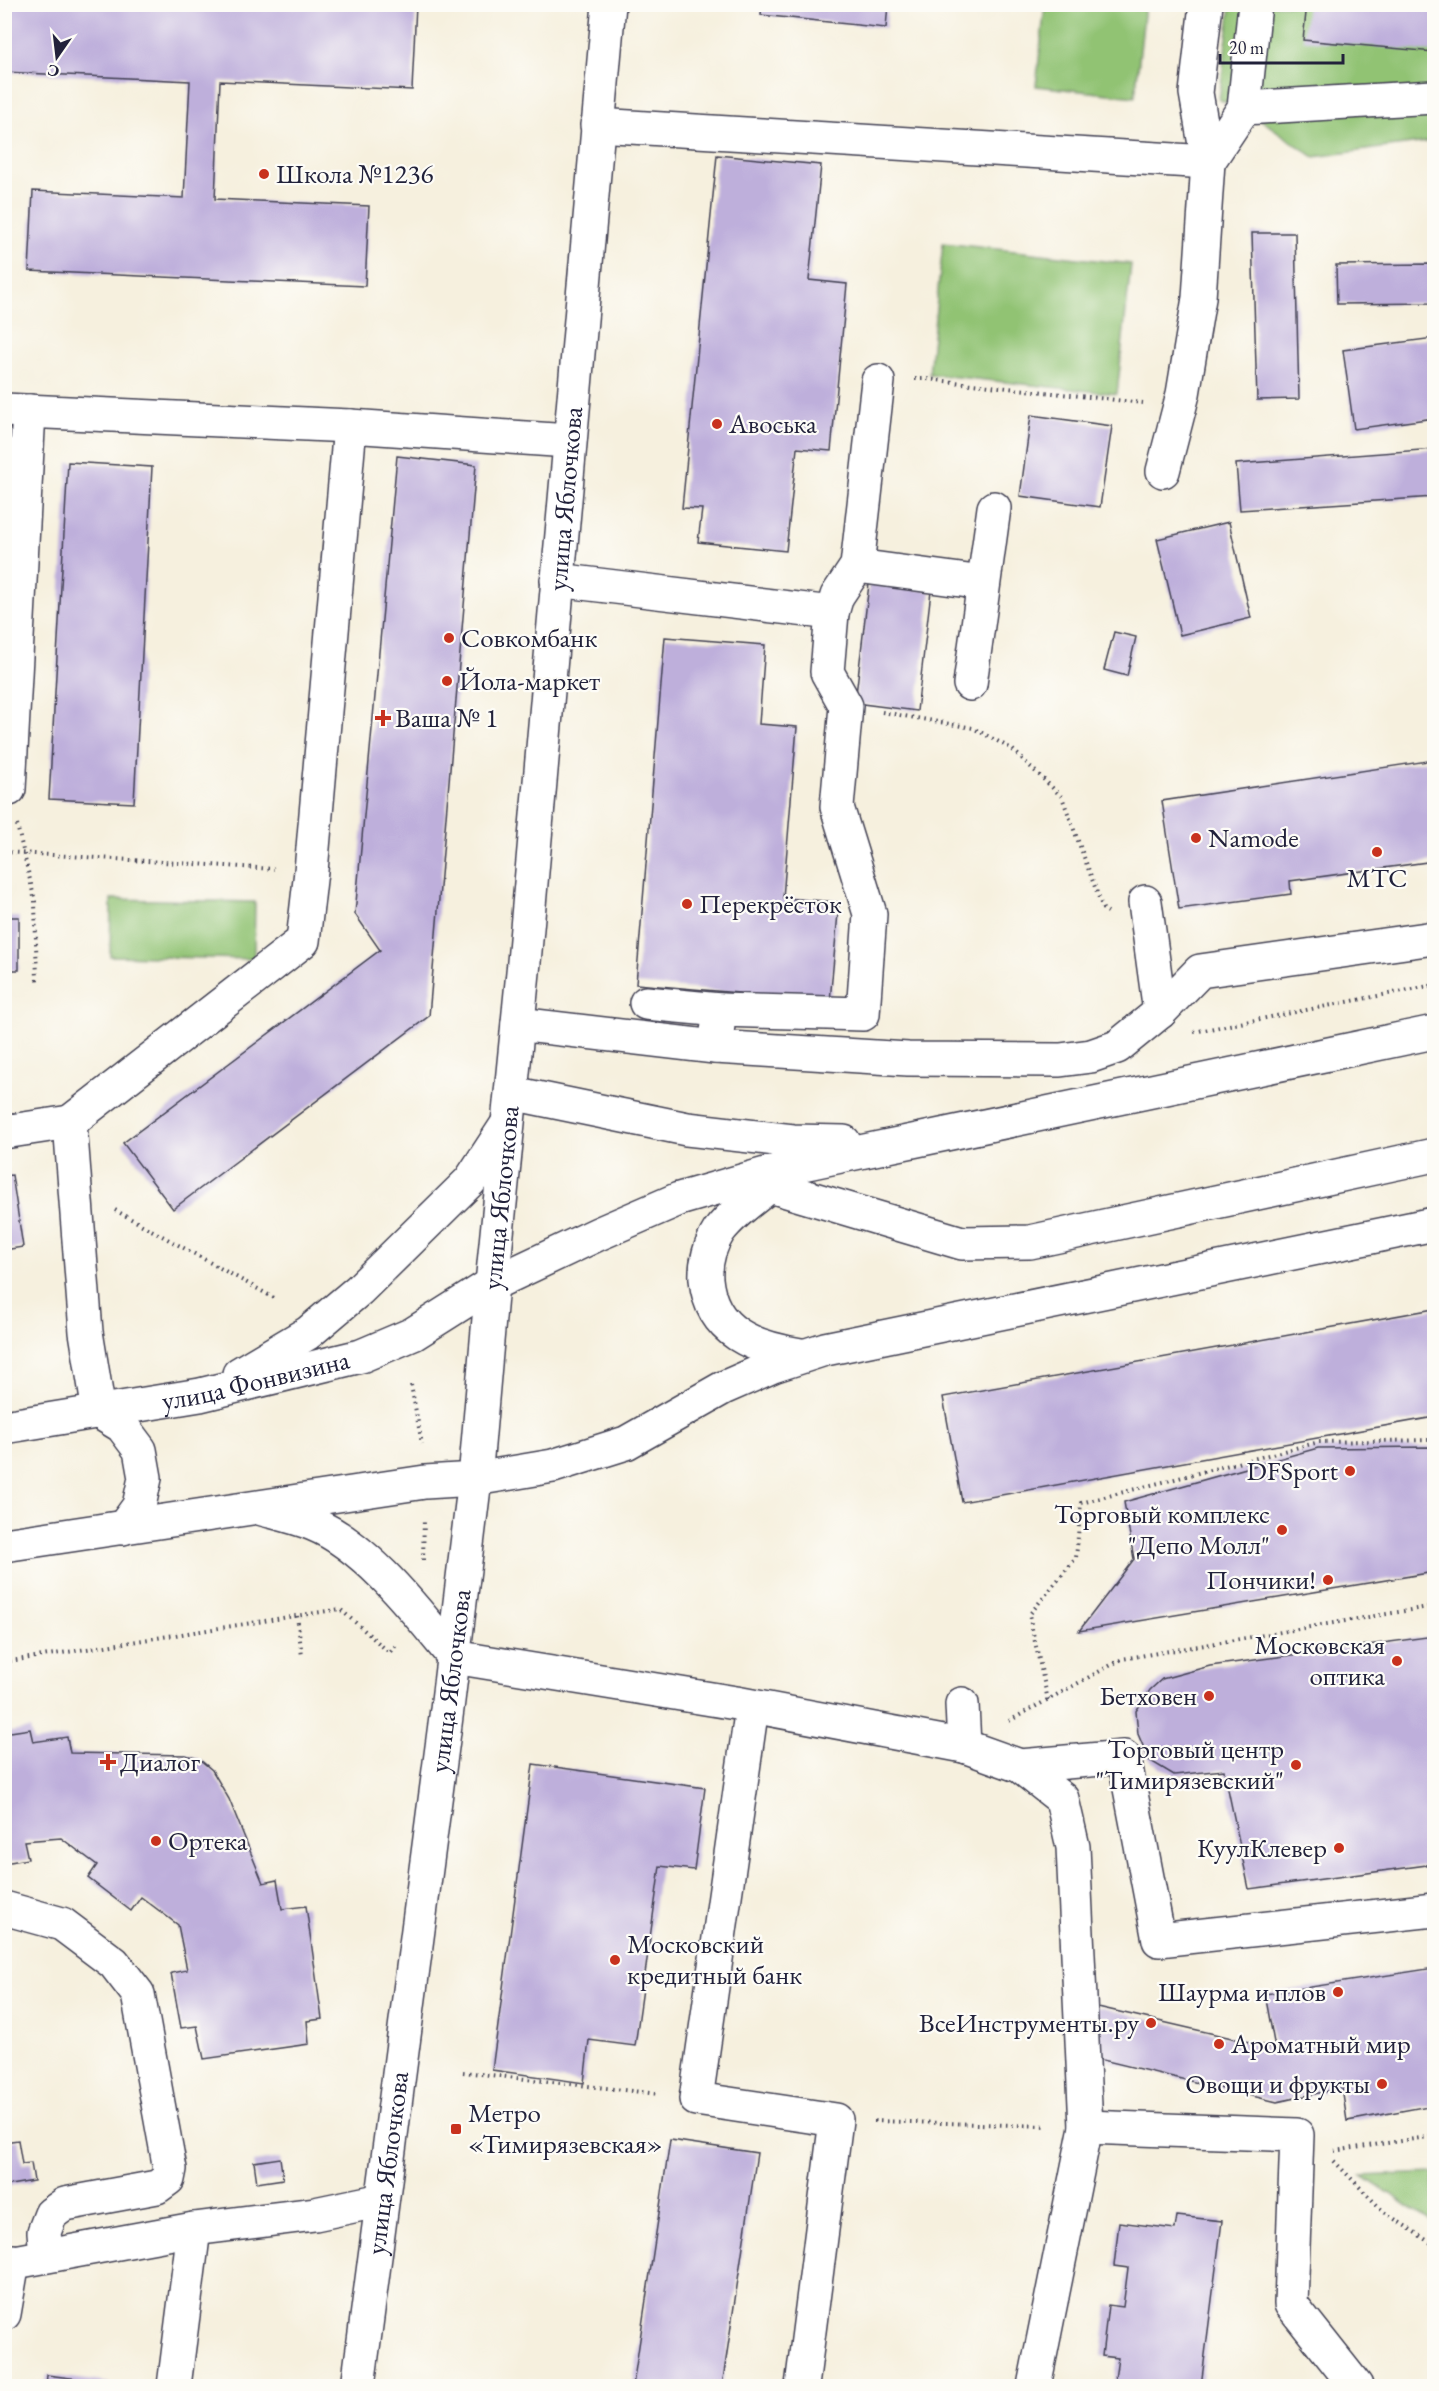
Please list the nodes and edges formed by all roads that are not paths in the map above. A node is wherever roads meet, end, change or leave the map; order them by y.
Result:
1 (609, 4) edge
2 (1206, 4) edge
3 (1256, 4) edge
4 (1434, 97) edge
5 (1244, 108) junction
6 (597, 125) junction
7 (1208, 162) junction
8 (879, 381) road end
9 (17, 410) edge
10 (350, 426) junction
11 (569, 441) junction
12 (1163, 471) dead end
13 (994, 508) dead end
14 (857, 566) junction
15 (557, 580) junction
16 (983, 583) junction
17 (832, 613) junction
18 (970, 684) dead end
19 (9, 789) road end
20 (1146, 912) road end
21 (1434, 938) edge
22 (646, 1003) dead end
23 (720, 1010) junction
24 (1160, 1012) junction
25 (518, 1024) junction
26 (1434, 1032) edge
27 (716, 1047) junction
28 (510, 1107) junction
29 (70, 1122) junction
30 (4, 1132) edge
31 (907, 1143) junction
32 (1434, 1155) edge
33 (781, 1176) junction
34 (1434, 1224) edge
35 (492, 1284) junction
36 (801, 1355) junction
37 (200, 1395) junction
38 (99, 1412) junction
39 (4, 1428) edge
40 (475, 1479) junction
41 (259, 1508) junction
42 (123, 1528) junction
43 (4, 1545) edge
44 (454, 1657) junction
45 (962, 1704) dead end
46 (752, 1707) junction
47 (964, 1746) junction
48 (1020, 1766) junction
49 (4, 1908) edge
50 (1434, 1910) edge
51 (1086, 2127) junction
52 (382, 2200) junction
53 (194, 2229) junction
54 (46, 2255) junction
55 (9, 2263) edge
56 (4, 2314) edge
57 (174, 2386) edge
58 (358, 2386) edge
59 (802, 2386) edge
60 (1034, 2386) edge
61 (1356, 2386) edge

1 - 6 street, улица Яблочкова
2 - 7 street
3 - 5 street
4 - 5 street
5 - 7 street
6 - 7 street
6 - 11 street, улица Яблочкова
7 - 12 street
8 - 14 street
9 - 10 street
9 - 19 street
10 - 11 street
10 - 29 street
11 - 15 street, улица Яблочкова
13 - 16 street
14 - 16 street
14 - 17 street
15 - 17 street
15 - 25 street, улица Яблочкова
16 - 18 street
17 - 23 street
20 - 24 street
21 - 24 street
22 - 23 street
23 - 27 street
24 - 27 street
25 - 27 street
25 - 28 street, улица Яблочкова
26 - 31 street
28 - 31 street
28 - 35 street, улица Яблочкова
28 - 37 street
29 - 30 street
29 - 38 street
31 - 33 street, улица Фонвизина
32 - 33 street
33 - 35 street, улица Фонвизина
33 - 36 street
34 - 36 street
35 - 37 street, улица Фонвизина
35 - 40 street, улица Яблочкова
36 - 40 street
37 - 38 street, улица Фонвизина
38 - 39 street, улица Фонвизина
38 - 42 street
40 - 41 street
40 - 44 street, улица Яблочкова
41 - 42 street
41 - 44 street
42 - 43 street
44 - 46 street
44 - 52 street, улица Яблочкова
45 - 47 street
46 - 47 street
46 - 59 street
47 - 48 street
48 - 50 street
48 - 51 street
49 - 54 street
51 - 60 street
51 - 61 street
52 - 53 street
52 - 58 street, улица Яблочкова
53 - 54 street
53 - 57 street
54 - 55 street
55 - 56 street

